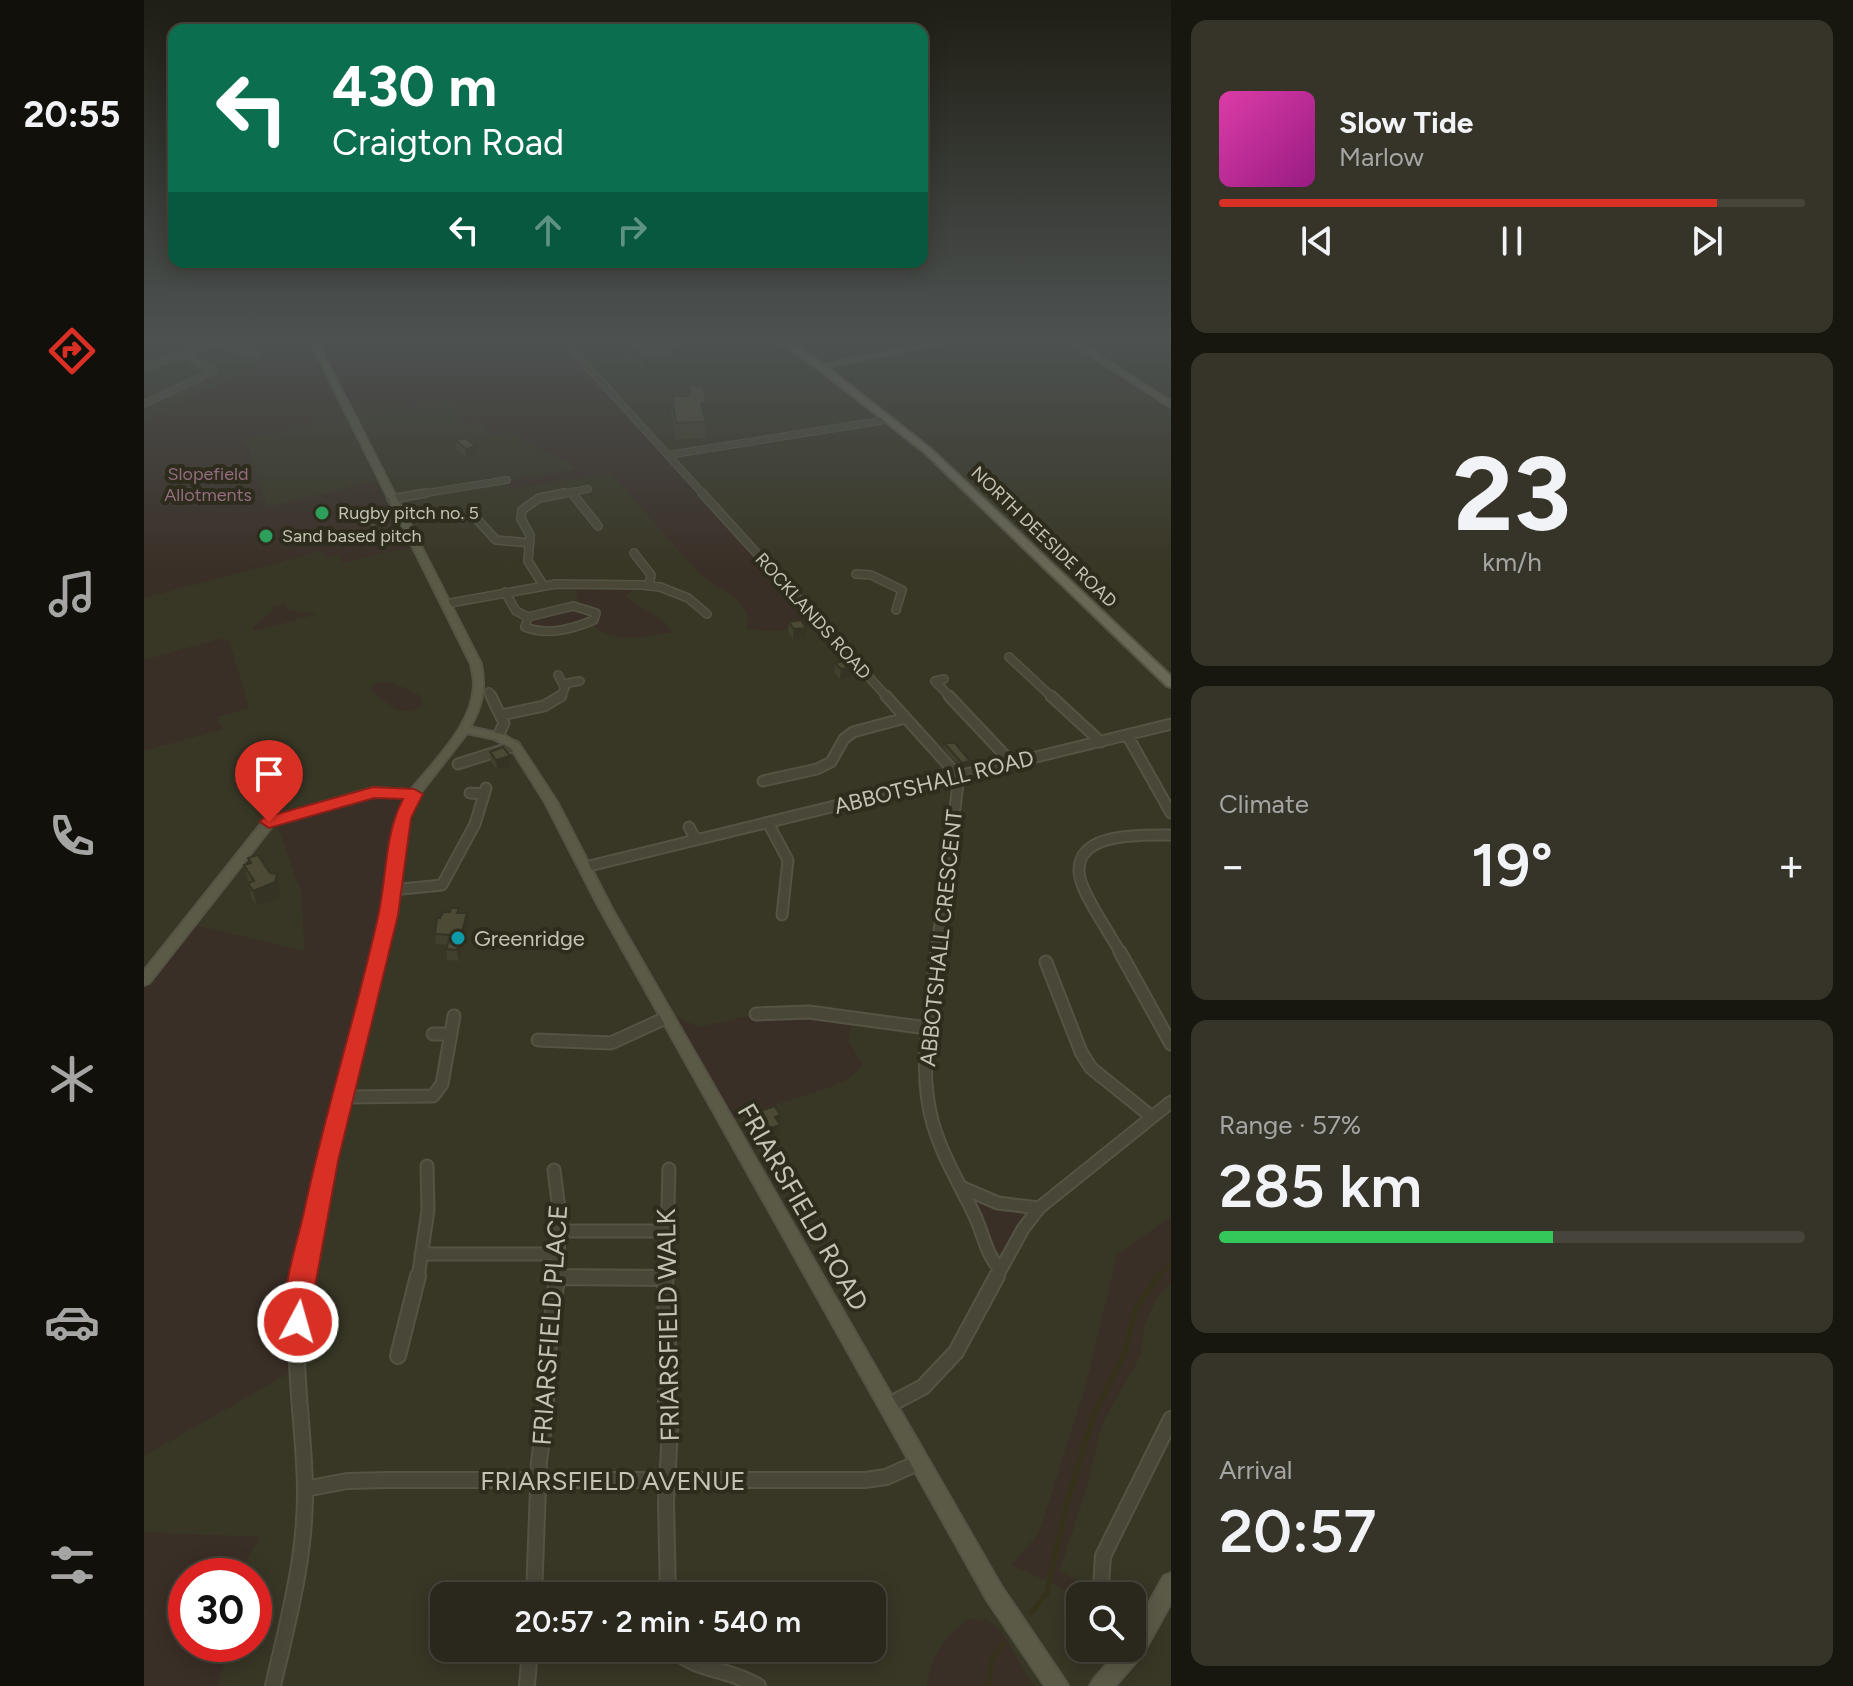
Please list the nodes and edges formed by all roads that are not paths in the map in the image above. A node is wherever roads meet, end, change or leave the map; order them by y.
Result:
1 (349, 413) edge
2 (630, 413) edge
3 (877, 413) edge
4 (886, 420) junction
5 (668, 455) junction
6 (507, 480) dead end
7 (588, 489) dead end
8 (571, 492) junction
9 (391, 499) junction
10 (474, 516) dead end
11 (592, 519) junction
12 (580, 521) dead end
13 (479, 523) junction
14 (466, 525) dead end
15 (598, 526) dead end
16 (530, 543) junction
17 (634, 553) dead end
18 (856, 574) dead end
19 (543, 585) junction
20 (649, 585) junction
21 (505, 592) junction
22 (445, 604) junction
23 (896, 610) dead end
24 (707, 614) dead end
25 (528, 617) junction
26 (1009, 657) dead end
27 (558, 675) dead end
28 (944, 679) dead end
29 (580, 681) dead end
30 (1171, 683) edge
31 (563, 684) junction
32 (489, 692) dead end
33 (501, 715) junction
34 (905, 718) junction
35 (1171, 724) edge
36 (464, 729) junction
37 (1127, 735) junction
38 (498, 736) junction
39 (1101, 742) junction
40 (515, 746) junction
41 (458, 764) dead end
42 (1013, 764) junction
43 (959, 777) junction
44 (763, 781) dead end
45 (470, 793) dead end
46 (414, 794) junction
47 (1171, 813) edge
48 (768, 823) junction
49 (689, 827) dead end
50 (1171, 835) edge
51 (696, 840) junction
52 (585, 867) junction
53 (392, 890) junction
54 (782, 915) dead end
55 (1046, 962) dead end
56 (144, 980) edge
57 (756, 1014) dead end
58 (454, 1016) dead end
59 (668, 1017) junction
60 (927, 1028) junction
61 (433, 1034) dead end
62 (451, 1034) junction
63 (538, 1040) dead end
64 (1171, 1044) edge
65 (344, 1097) junction
66 (1171, 1102) edge
67 (1152, 1117) junction
68 (427, 1166) dead end
69 (669, 1169) dead end
70 (554, 1170) dead end
71 (963, 1188) junction
72 (1039, 1208) junction
73 (559, 1231) junction
74 (666, 1231) junction
75 (421, 1254) junction
76 (557, 1254) junction
77 (1000, 1269) junction
78 (556, 1277) junction
79 (666, 1278) junction
80 (398, 1356) dead end
81 (887, 1406) junction
82 (1171, 1419) edge
83 (920, 1462) junction
84 (539, 1481) junction
85 (668, 1481) junction
86 (305, 1489) junction
87 (535, 1582) edge
88 (668, 1582) edge
89 (1101, 1582) edge
90 (1170, 1588) edge
91 (1146, 1614) edge
92 (529, 1662) edge
93 (697, 1662) edge
94 (1124, 1662) edge
95 (1105, 1685) edge
96 (274, 1686) edge
97 (527, 1686) edge
98 (758, 1686) edge
99 (1057, 1686) edge

1 - 9 street
2 - 5 street, ROCKLANDS ROAD
3 - 4 main road, NORTH DEESIDE ROAD
4 - 5 street
4 - 30 main road, NORTH DEESIDE ROAD
5 - 34 street, ROCKLANDS ROAD
6 - 9 street
7 - 8 street
8 - 11 street
8 - 16 street
9 - 22 street
10 - 13 street
11 - 12 street
11 - 15 street
13 - 14 street
13 - 16 street
16 - 19 street
17 - 20 street
18 - 23 street
19 - 20 street
19 - 21 street
20 - 24 street
21 - 22 street
21 - 25 street
22 - 36 street
25 - 25 street
26 - 39 street
27 - 31 street
28 - 42 street
29 - 31 street
31 - 33 street
32 - 33 street
33 - 38 street
34 - 43 street, ROCKLANDS ROAD
34 - 44 street
35 - 37 street, ABBOTSHALL ROAD
36 - 38 street
36 - 46 street
37 - 39 street, ABBOTSHALL ROAD
37 - 47 street
38 - 40 street
39 - 42 street, ABBOTSHALL ROAD
40 - 41 street
40 - 52 street, FRIARSFIELD ROAD
42 - 43 street, ABBOTSHALL ROAD
43 - 48 street, ABBOTSHALL ROAD
43 - 60 street, ABBOTSHALL CRESCENT
45 - 53 street
46 - 53 street
46 - 56 street
48 - 51 street, ABBOTSHALL ROAD
48 - 54 street
49 - 51 street
50 - 64 street
51 - 52 street, ABBOTSHALL ROAD
52 - 59 street, FRIARSFIELD ROAD
53 - 65 street
55 - 67 street
57 - 60 street
58 - 62 street
59 - 63 street
59 - 81 street, FRIARSFIELD ROAD
60 - 71 street, ABBOTSHALL CRESCENT
61 - 62 street
62 - 65 street
65 - 86 street
66 - 67 street
67 - 72 street
68 - 75 street
69 - 74 street, FRIARSFIELD WALK
70 - 73 street, FRIARSFIELD PLACE
71 - 72 street
71 - 77 street, ABBOTSHALL CRESCENT
72 - 77 street
73 - 74 street
73 - 76 street, FRIARSFIELD PLACE
74 - 79 street, FRIARSFIELD WALK
75 - 76 street
75 - 80 street
76 - 78 street, FRIARSFIELD PLACE
77 - 81 street
78 - 79 street
78 - 84 street, FRIARSFIELD PLACE
79 - 85 street, FRIARSFIELD WALK
81 - 83 street, FRIARSFIELD ROAD
82 - 89 street
83 - 85 street, FRIARSFIELD AVENUE
83 - 99 street, FRIARSFIELD ROAD
84 - 85 street, FRIARSFIELD AVENUE
84 - 86 street, FRIARSFIELD AVENUE
84 - 87 street, FRIARSFIELD PLACE
85 - 88 street, FRIARSFIELD WALK
86 - 96 street
90 - 91 street
92 - 97 street
93 - 98 street
94 - 95 street

